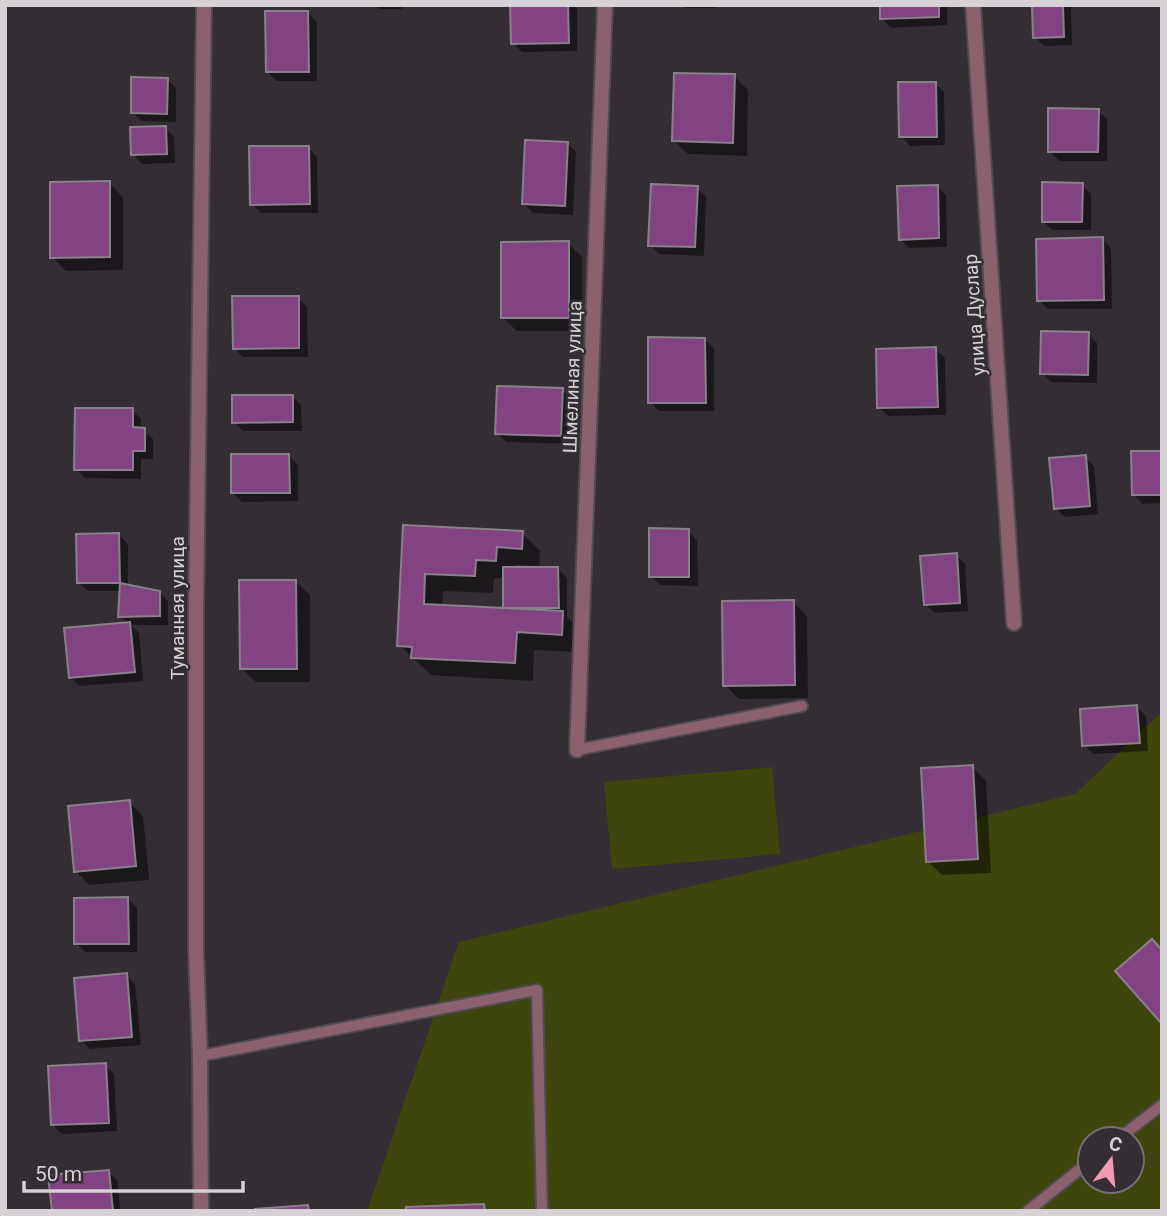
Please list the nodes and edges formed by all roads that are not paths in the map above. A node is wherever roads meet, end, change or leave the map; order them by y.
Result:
1 (204, 5) edge
2 (605, 5) edge
3 (973, 5) edge
4 (1014, 623) dead end
5 (802, 706) dead end
6 (578, 750) joint
7 (200, 1056) junction
8 (1162, 1105) edge
9 (1136, 1125) edge
10 (1076, 1172) edge
11 (201, 1211) edge
12 (542, 1211) edge
13 (1028, 1211) edge

1 - 7 street, Туманная улица
2 - 6 street, Шмелиная улица
3 - 4 street, улица Дуслар
5 - 6 lane
7 - 11 street, Туманная улица
7 - 12 lane
8 - 9 lane
10 - 13 lane

